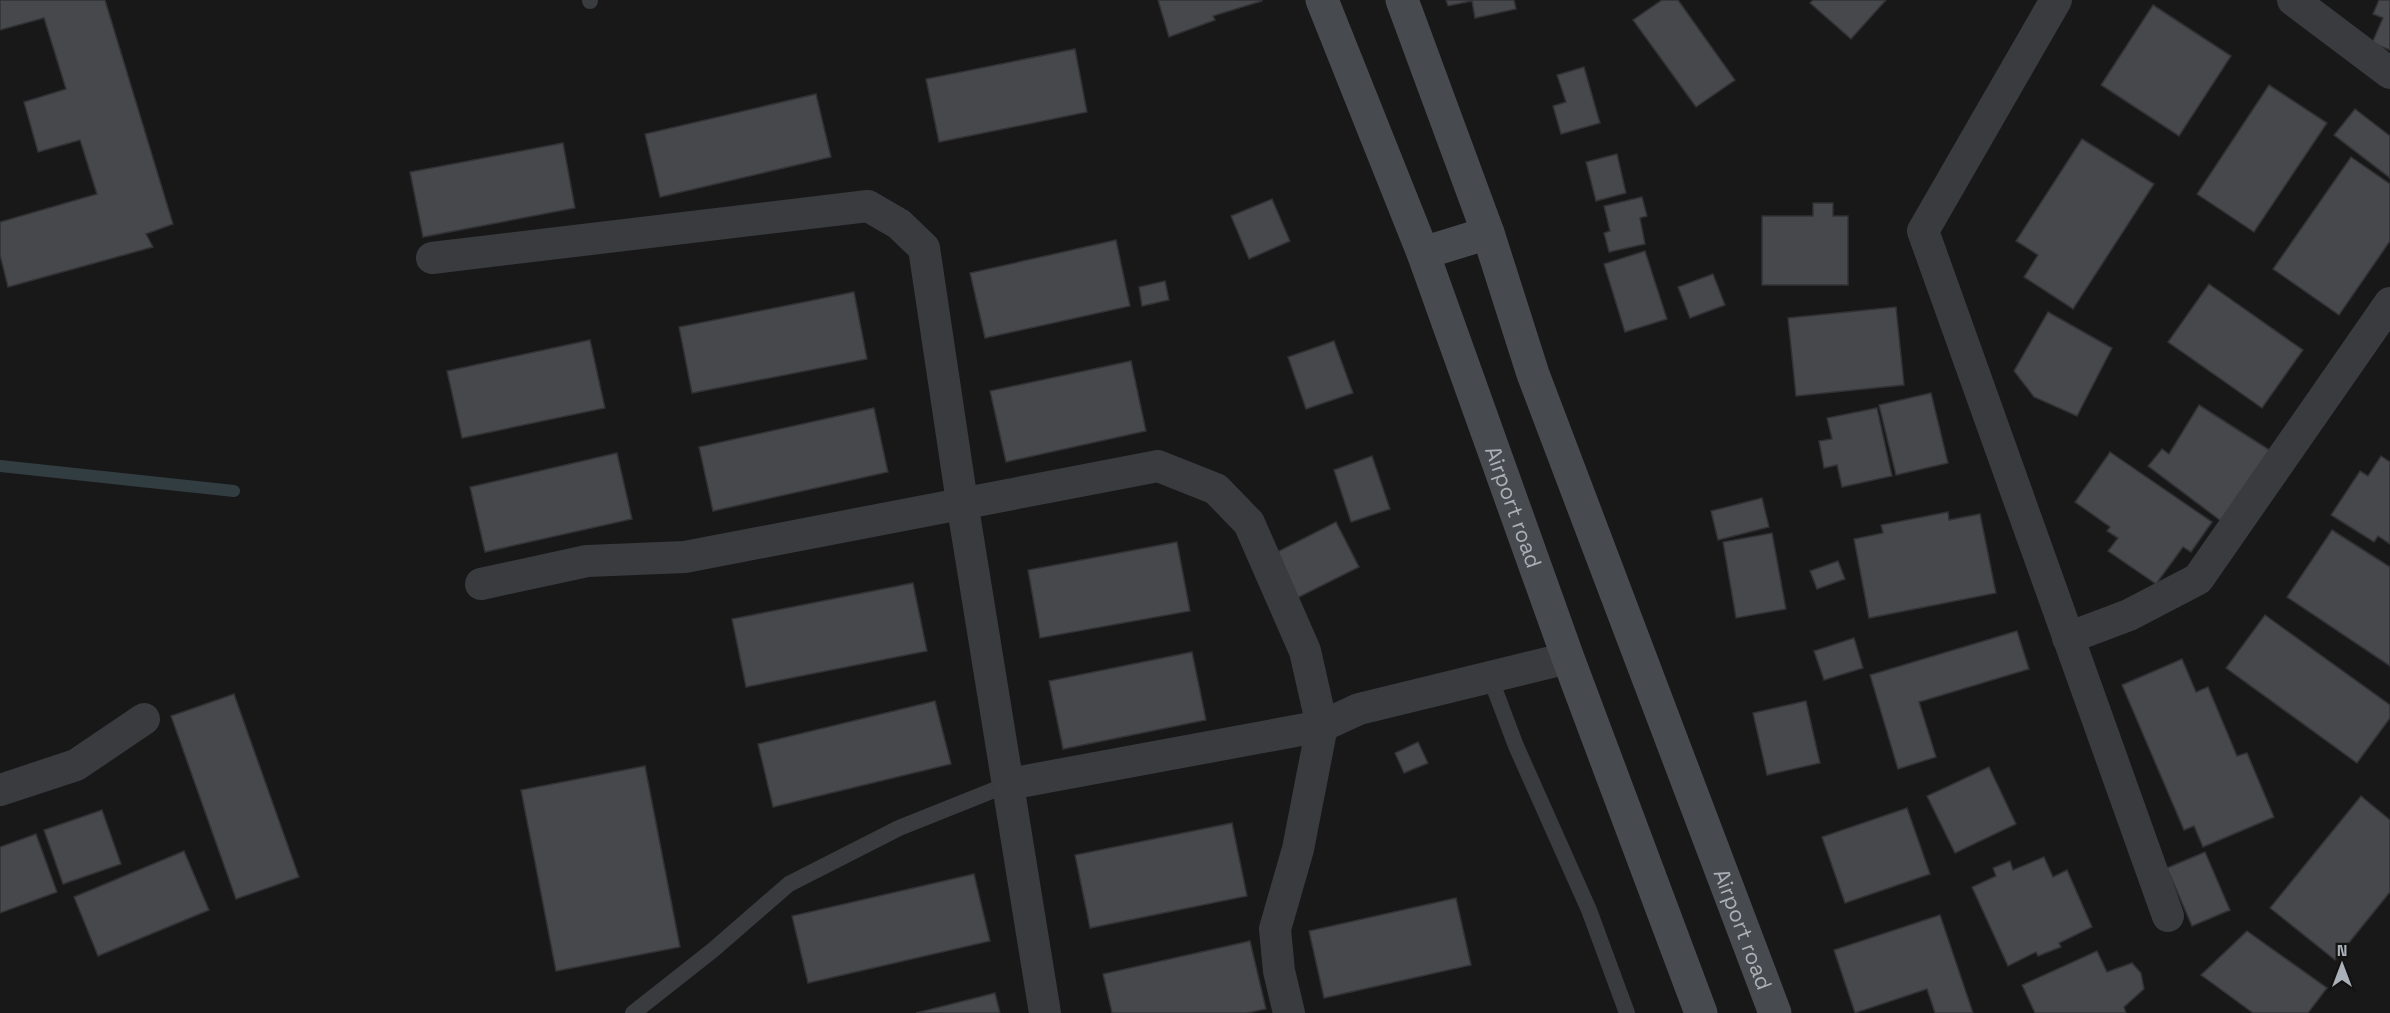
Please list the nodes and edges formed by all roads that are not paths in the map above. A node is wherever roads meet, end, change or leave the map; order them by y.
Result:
1 (1322, 0) edge
2 (1402, 0) edge
3 (2056, 0) edge
4 (2292, 0) edge
5 (2390, 73) edge
6 (1488, 233) junction
7 (1423, 253) junction
8 (432, 258) dead end
9 (2390, 303) edge
10 (962, 502) junction
11 (481, 584) dead end
12 (2068, 638) junction
13 (1568, 658) junction
14 (1490, 677) junction
15 (144, 719) dead end
16 (1322, 726) junction
17 (1009, 784) junction
18 (0, 790) edge
19 (2168, 916) dead end
20 (633, 1013) edge
21 (1045, 1013) edge
22 (1289, 1013) edge
23 (1627, 1013) edge
24 (1701, 1013) edge
25 (1775, 1013) edge

1 - 7 main road, Airport road
2 - 6 main road, Airport road
3 - 12 street
4 - 5 street
6 - 7 main road
6 - 25 main road, Airport road
7 - 13 main road, Airport road
8 - 10 street
9 - 12 street
10 - 11 street
10 - 16 street
10 - 17 street
12 - 19 street
13 - 14 street
13 - 24 main road, Airport road
14 - 16 street
14 - 23 lane
15 - 18 street
16 - 17 street
16 - 22 street
17 - 20 lane
17 - 21 street

